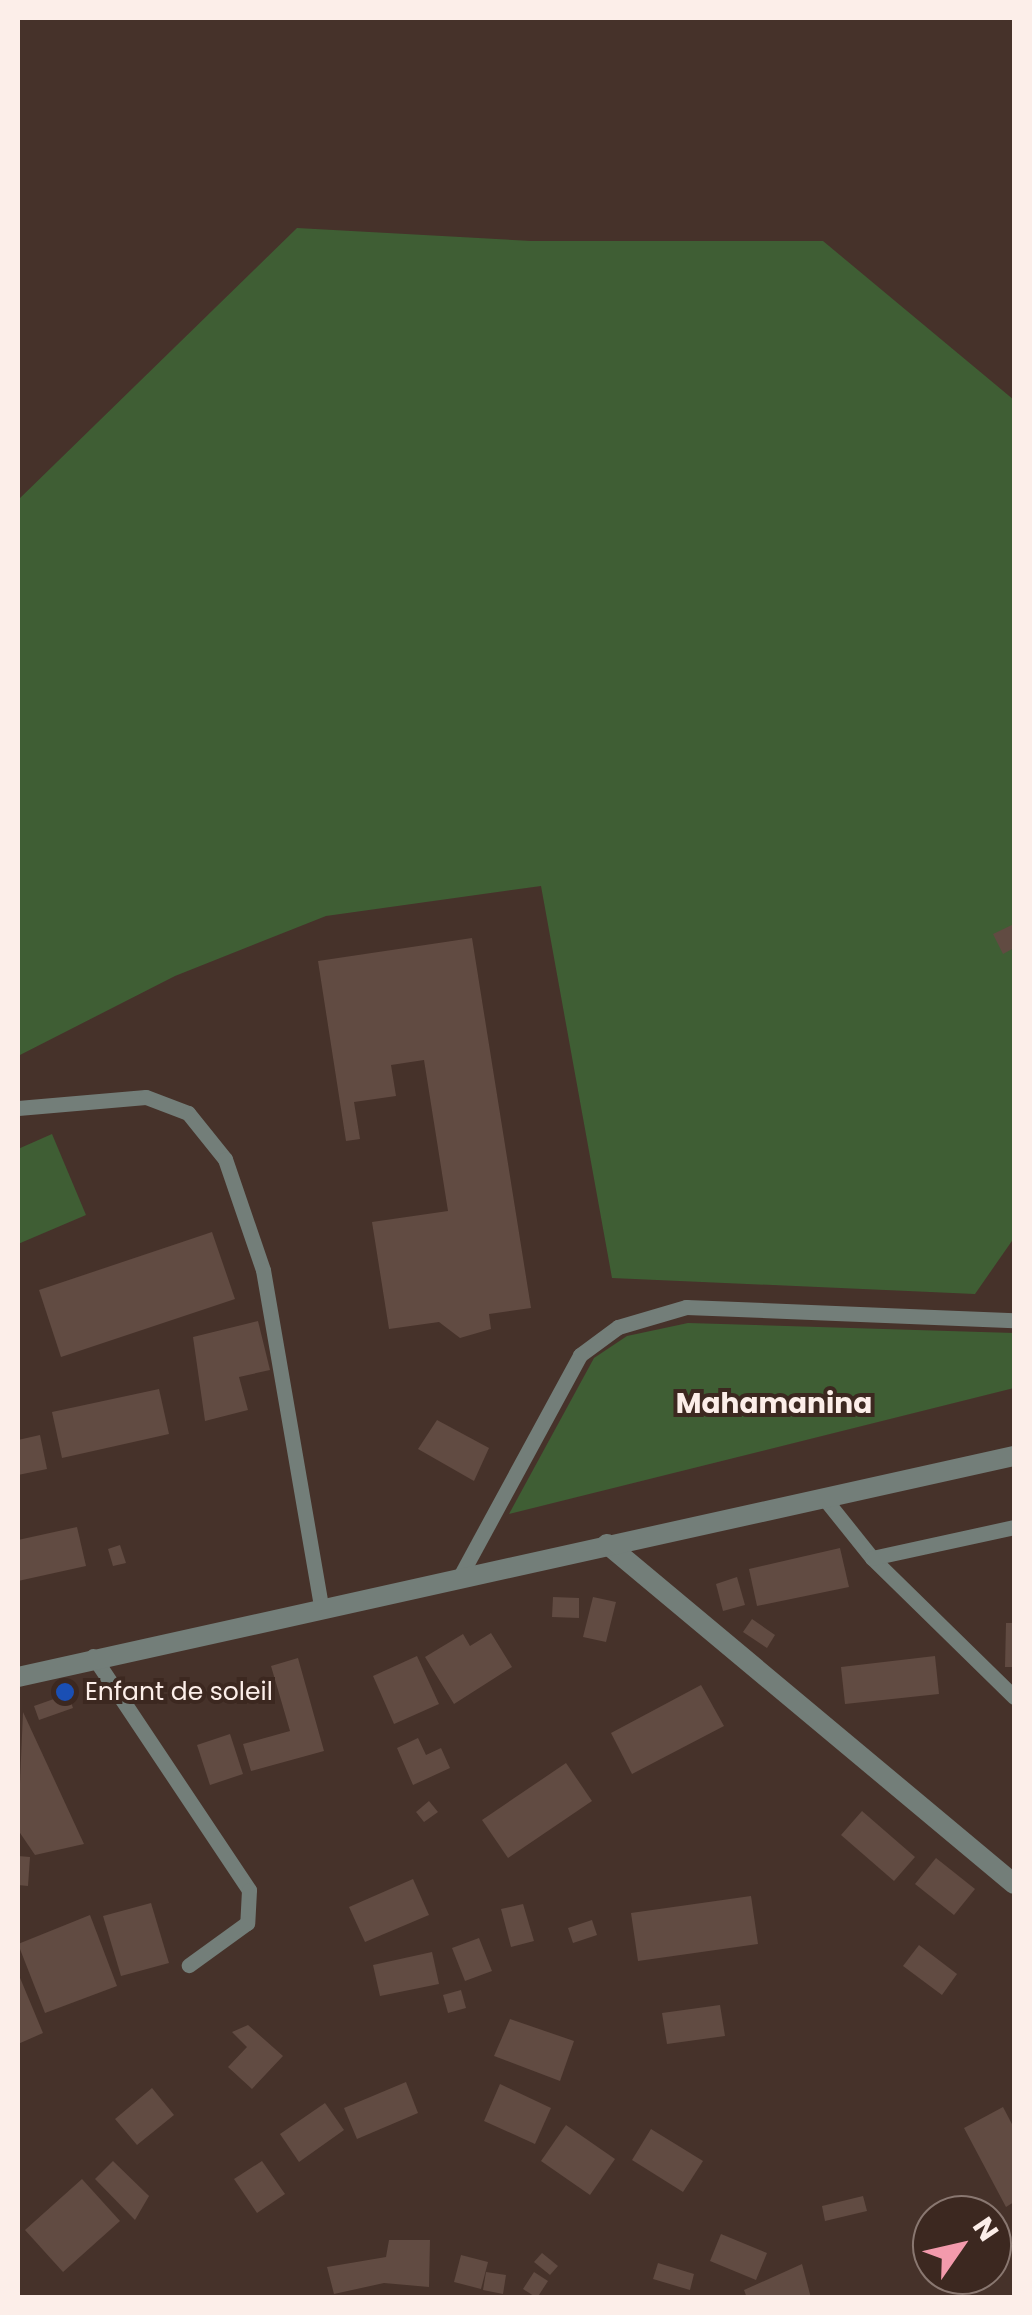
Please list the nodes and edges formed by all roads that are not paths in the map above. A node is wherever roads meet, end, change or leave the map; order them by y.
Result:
1 (18, 1108) edge
2 (1014, 1320) edge
3 (1014, 1456) edge
4 (824, 1498) junction
5 (1014, 1528) edge
6 (607, 1544) junction
7 (872, 1558) junction
8 (458, 1580) junction
9 (321, 1607) junction
10 (93, 1656) junction
11 (18, 1677) edge
12 (1014, 1696) edge
13 (1014, 1884) edge
14 (189, 1965) dead end

1 - 9 lane
2 - 8 lane
3 - 4 street
4 - 6 street
4 - 7 lane
5 - 7 lane
6 - 8 street
6 - 13 street
7 - 12 lane
8 - 9 street
9 - 10 street
10 - 11 street
10 - 14 lane

